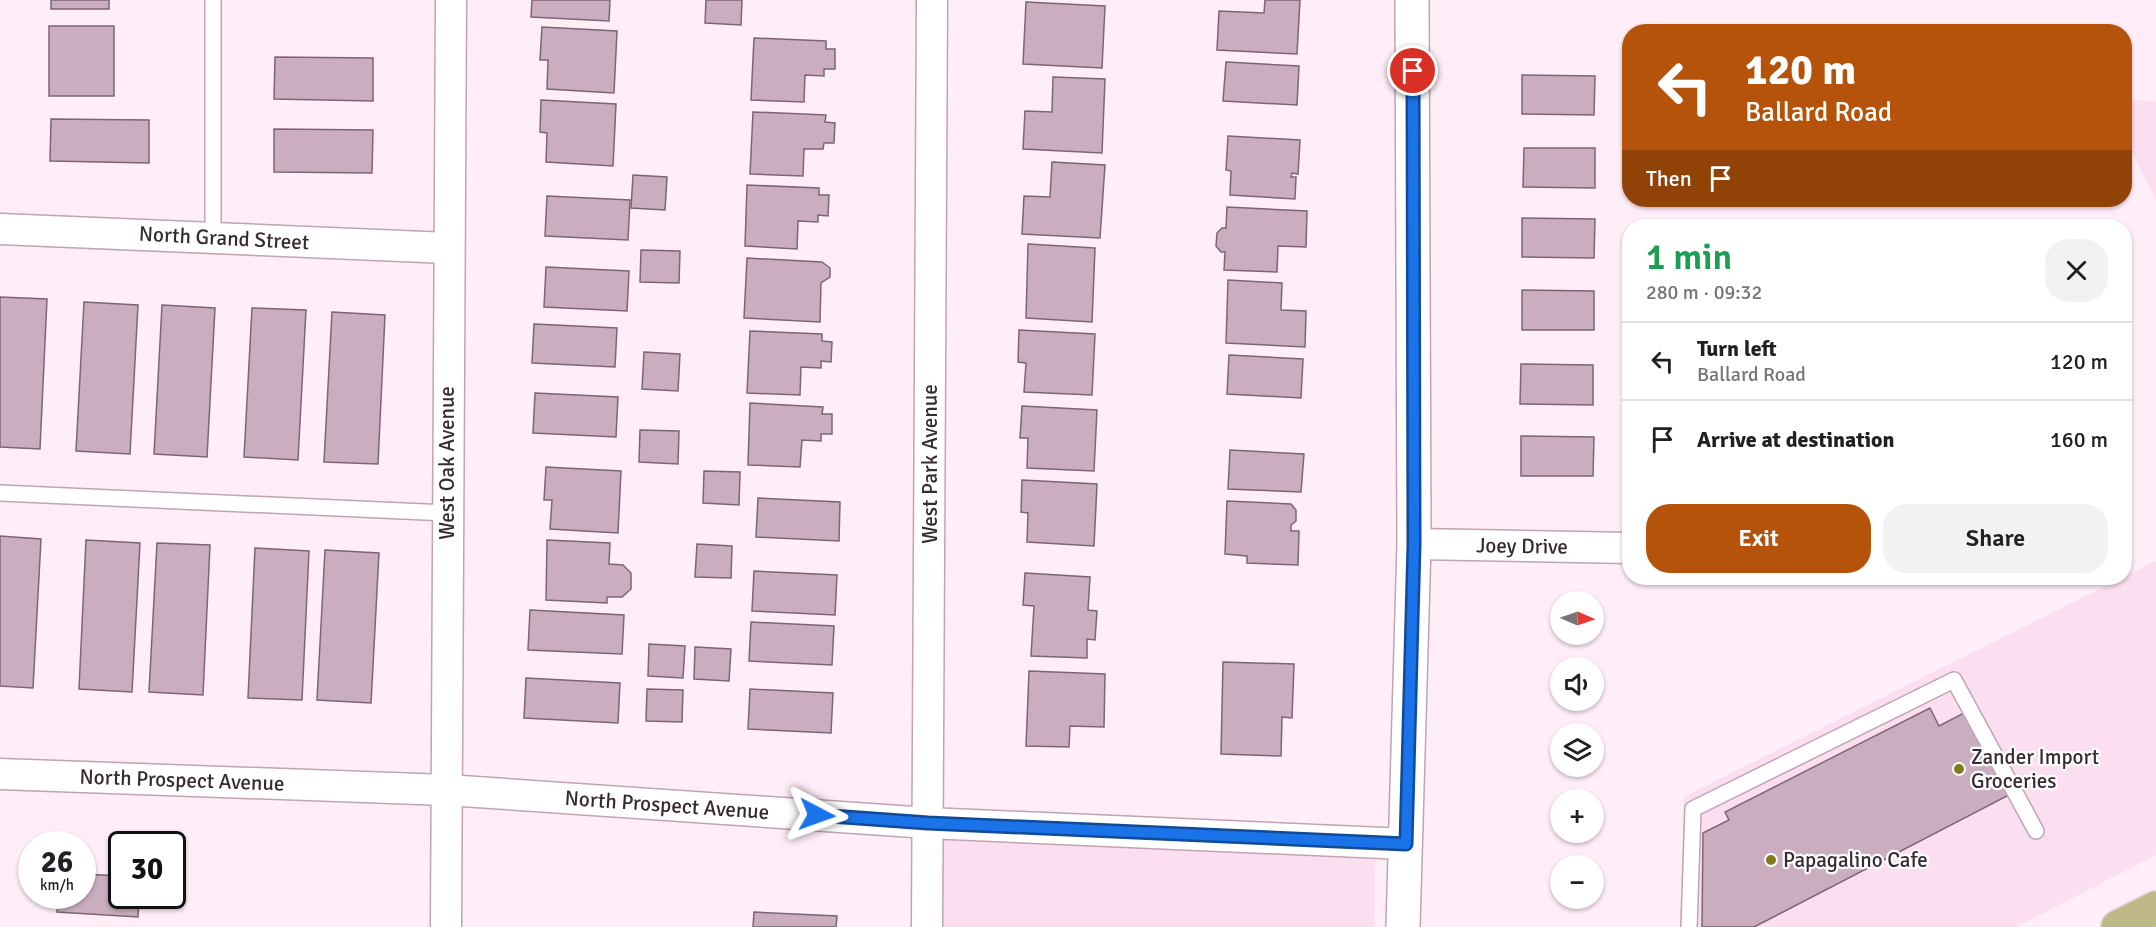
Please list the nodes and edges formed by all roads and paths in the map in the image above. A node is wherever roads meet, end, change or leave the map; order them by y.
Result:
1 (213, 0) edge
2 (451, 0) edge
3 (932, 0) edge
4 (1412, 0) edge
5 (0, 229) edge
6 (213, 238) junction
7 (448, 248) junction
8 (0, 493) edge
9 (447, 513) junction
10 (1414, 544) junction
11 (1622, 548) edge
12 (0, 774) edge
13 (447, 790) junction
14 (928, 823) junction
15 (2036, 831) dead end
16 (1406, 844) junction
17 (2156, 908) edge
18 (446, 927) edge
19 (927, 927) edge
20 (1403, 927) edge
21 (1689, 927) edge
22 (2118, 927) edge

1 - 6 lane
2 - 7 street, West Oak Avenue
3 - 14 street, West Park Avenue
4 - 10 street
5 - 6 street, North Grand Street
6 - 7 street, North Grand Street
7 - 9 street, West Oak Avenue
8 - 9 lane
9 - 13 street, West Oak Avenue
10 - 11 street, Joey Drive
10 - 16 street
12 - 13 street, North Prospect Avenue
13 - 14 street, North Prospect Avenue
13 - 18 street, West Oak Avenue
14 - 16 street, North Prospect Avenue
14 - 19 street, West Park Avenue
15 - 21 lane
16 - 20 street
17 - 22 main road

